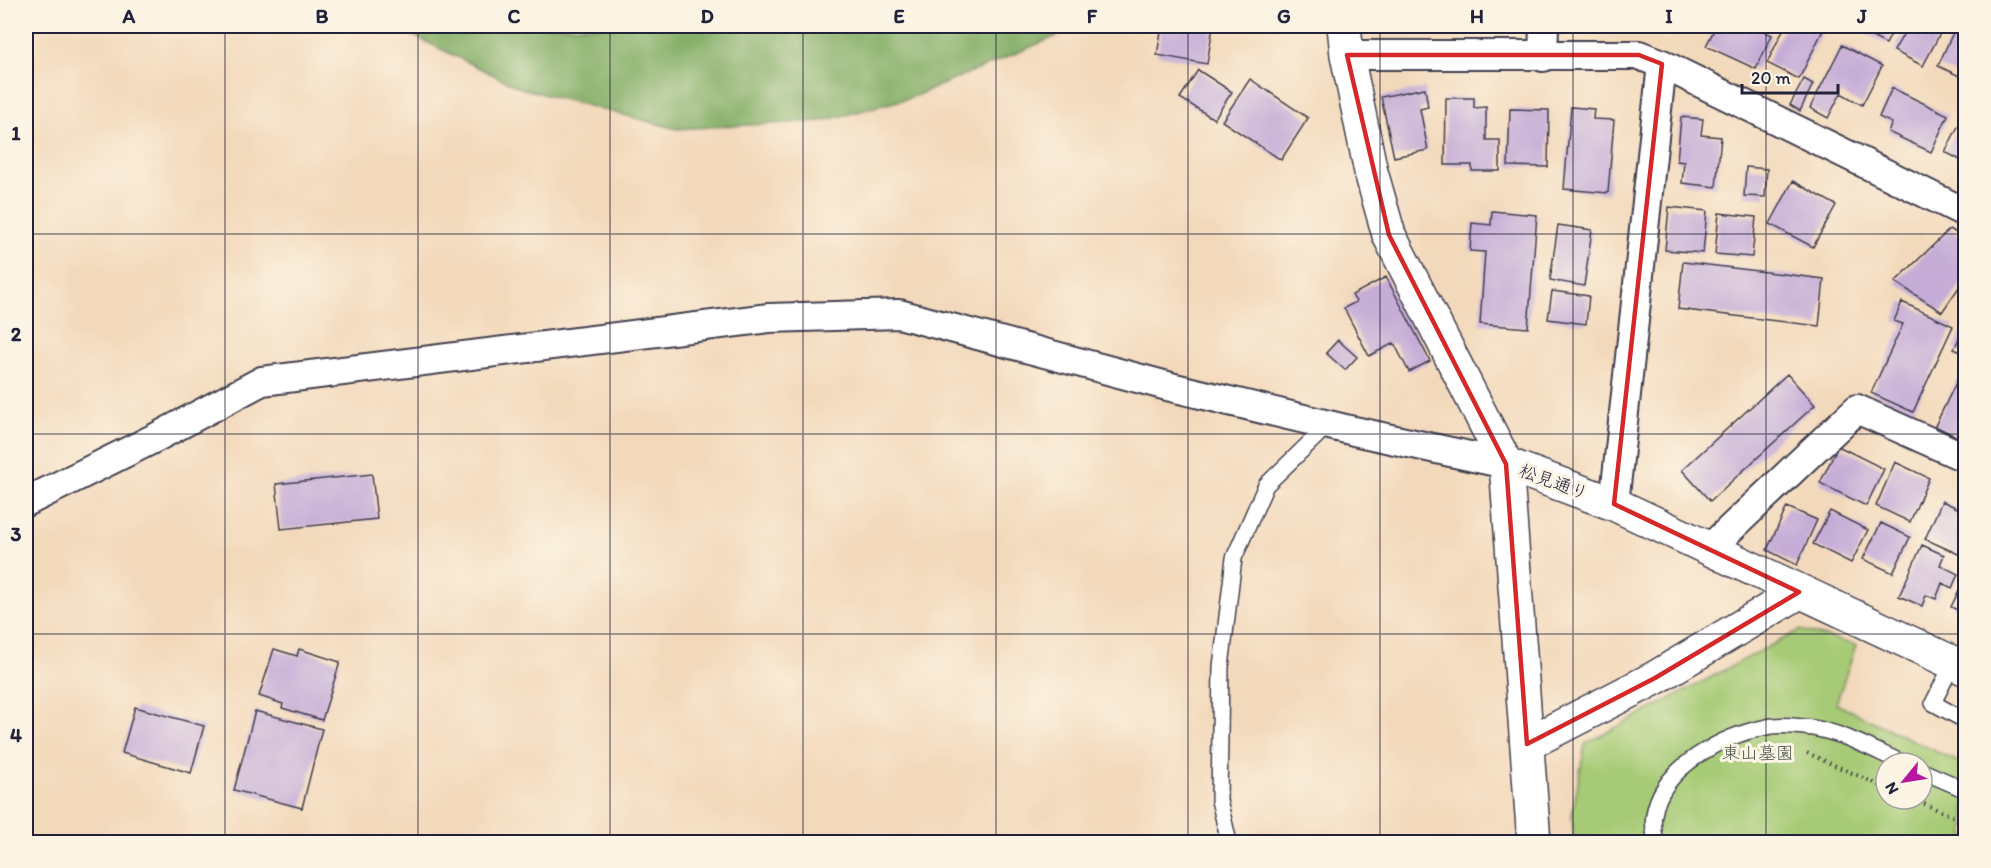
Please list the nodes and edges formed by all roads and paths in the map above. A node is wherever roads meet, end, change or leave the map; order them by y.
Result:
1 (1544, 26) edge
2 (1345, 40) edge
3 (1543, 57) junction
4 (1662, 64) junction
5 (1965, 213) edge
6 (1328, 425) junction
7 (1965, 458) edge
8 (1506, 464) junction
9 (26, 502) edge
10 (1614, 504) junction
11 (1708, 549) junction
12 (1799, 592) junction
13 (1959, 666) edge
14 (1965, 721) edge
15 (1527, 744) junction
16 (1798, 750) dead end
17 (1875, 751) edge
18 (1934, 776) edge
19 (1874, 783) edge
20 (1965, 790) edge
21 (1934, 808) edge
22 (1965, 822) edge
23 (1229, 843) edge
24 (1534, 843) edge
25 (1656, 843) edge

1 - 3 street
2 - 3 street
2 - 8 street, 松見通り
3 - 4 street
4 - 5 street
4 - 10 street
6 - 8 street
6 - 9 street
6 - 23 lane
7 - 11 street
8 - 10 street, 松見通り
8 - 15 street
10 - 11 street, 松見通り
11 - 12 street, 松見通り
12 - 13 street, 松見通り
12 - 15 street
13 - 14 lane
15 - 24 street
16 - 19 path
17 - 25 lane
18 - 20 lane
21 - 22 path

